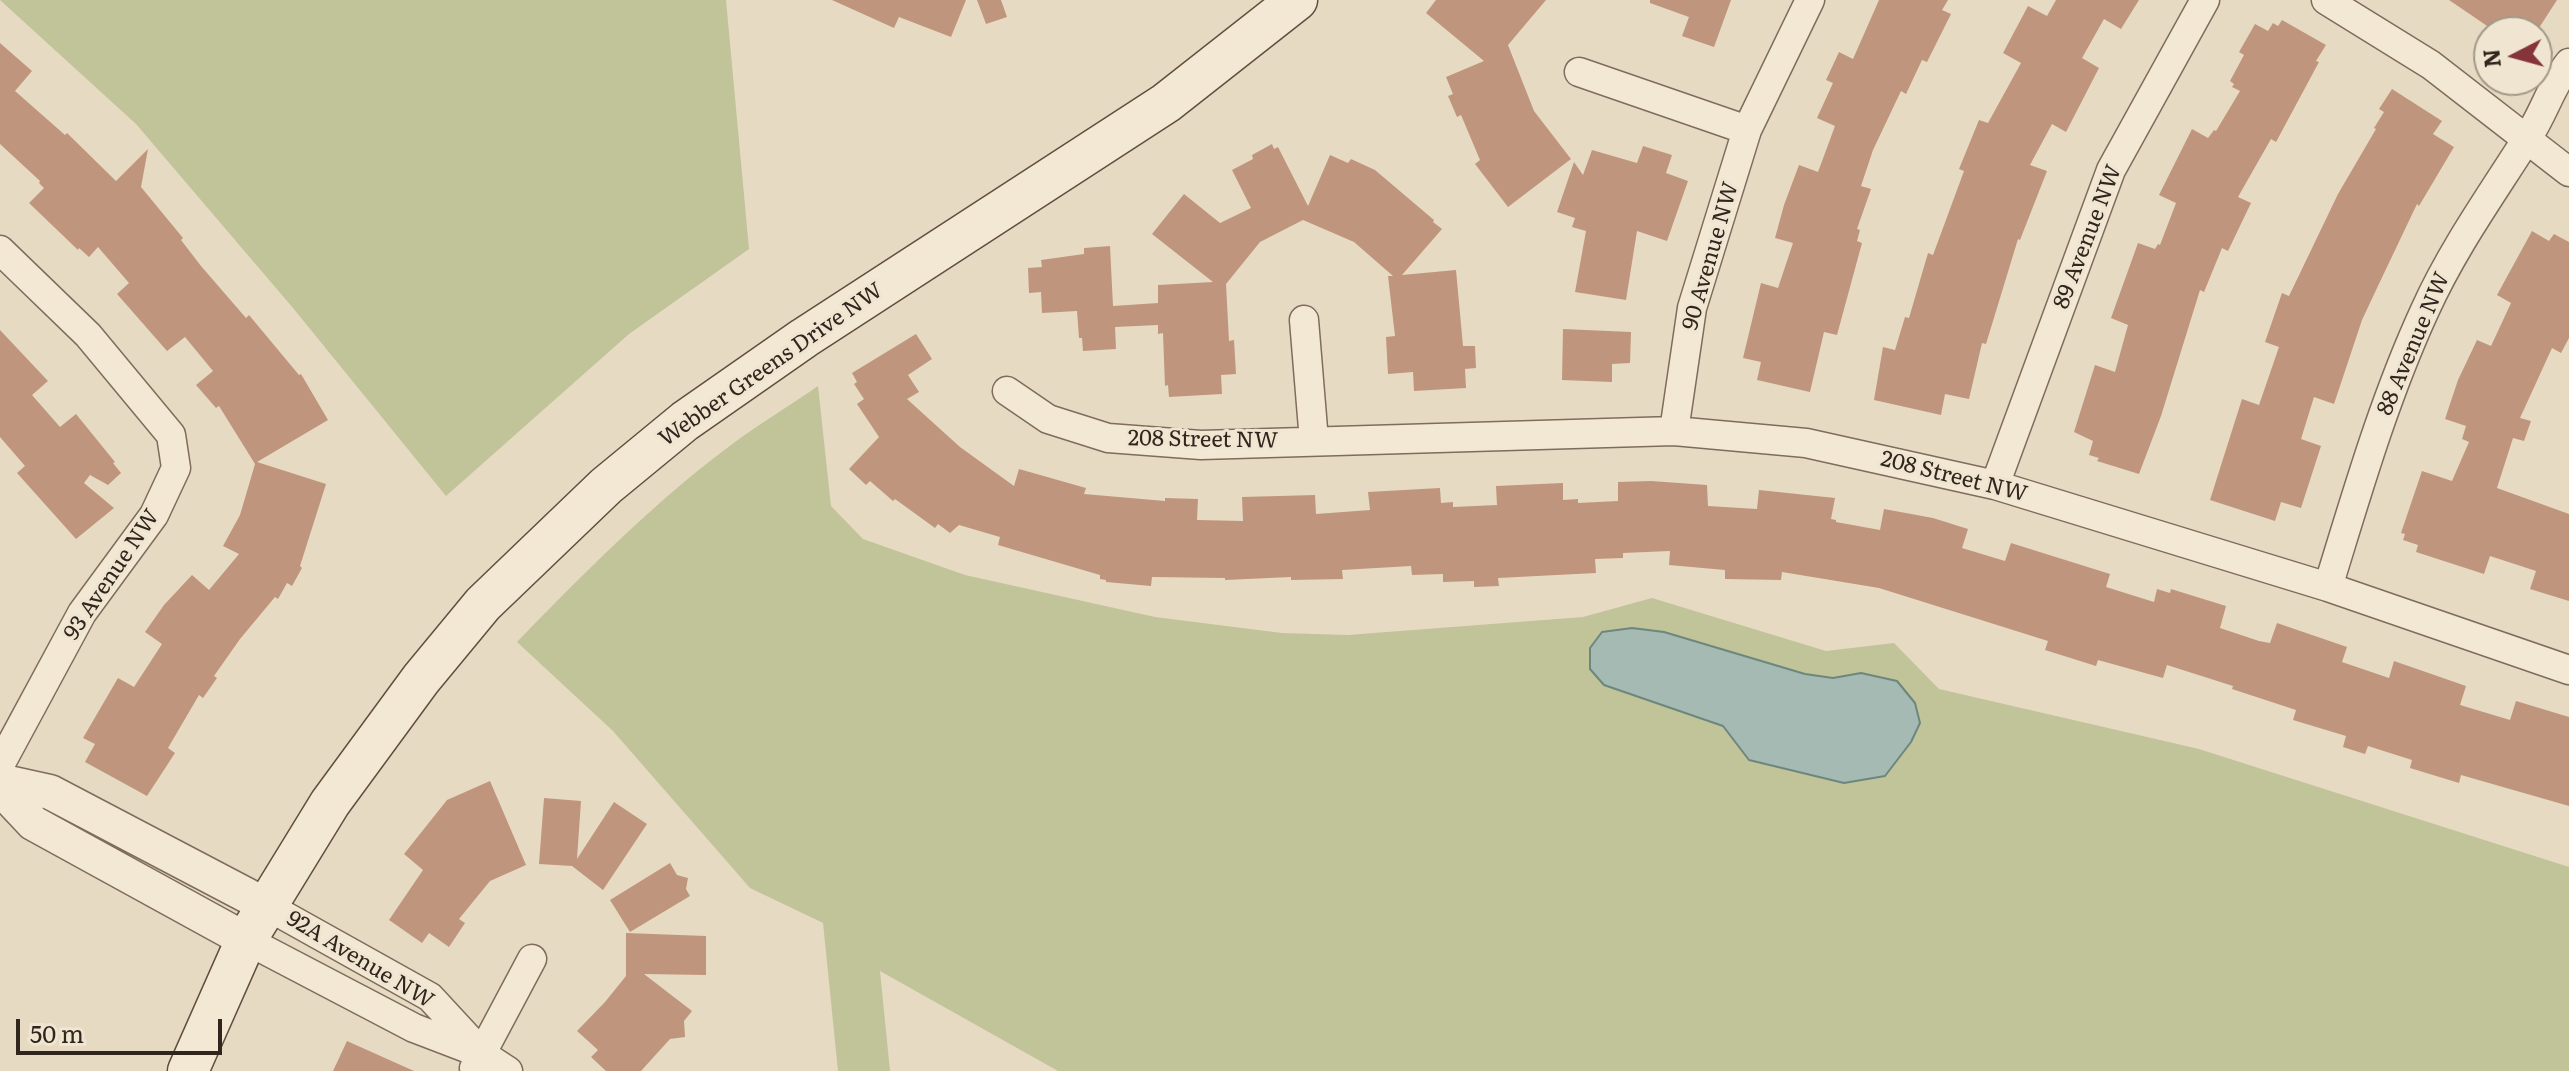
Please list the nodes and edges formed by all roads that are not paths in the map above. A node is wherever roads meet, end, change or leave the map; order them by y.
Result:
1 (1297, 0) edge
2 (1810, 0) edge
3 (2205, 0) edge
4 (2326, 0) edge
5 (2569, 63) edge
6 (1579, 72) dead end
7 (2569, 103) edge
8 (2534, 129) junction
9 (1747, 130) junction
10 (2569, 172) edge
11 (0, 250) edge
12 (1304, 320) dead end
13 (1007, 391) dead end
14 (1674, 431) junction
15 (1314, 441) junction
16 (1995, 485) junction
17 (2328, 587) junction
18 (2569, 670) edge
19 (0, 765) edge
20 (0, 781) edge
21 (0, 788) edge
22 (267, 906) junction
23 (246, 940) junction
24 (532, 959) dead end
25 (477, 1062) edge
26 (188, 1071) edge
27 (508, 1071) edge

1 - 22 main road, Webber Greens Drive NW
2 - 9 street, 90 Avenue NW
3 - 16 street, 89 Avenue NW
4 - 8 street
5 - 8 street, 88 Avenue NW
6 - 9 street
7 - 8 street, 88 Avenue NW
8 - 10 street
8 - 17 street, 88 Avenue NW
9 - 14 street, 90 Avenue NW
11 - 19 street, 93 Avenue NW
12 - 15 street
13 - 15 street, 208 Street NW
14 - 15 street, 208 Street NW
14 - 16 street, 208 Street NW
16 - 17 street, 208 Street NW
17 - 18 street, 208 Street NW
20 - 22 street
21 - 23 street
22 - 23 main road, Webber Greens Drive NW
22 - 25 street, 92A Avenue NW
23 - 25 street, 92A Avenue NW
23 - 26 main road, Webber Greens Drive NW
24 - 25 street
25 - 27 street, 92A Avenue NW

